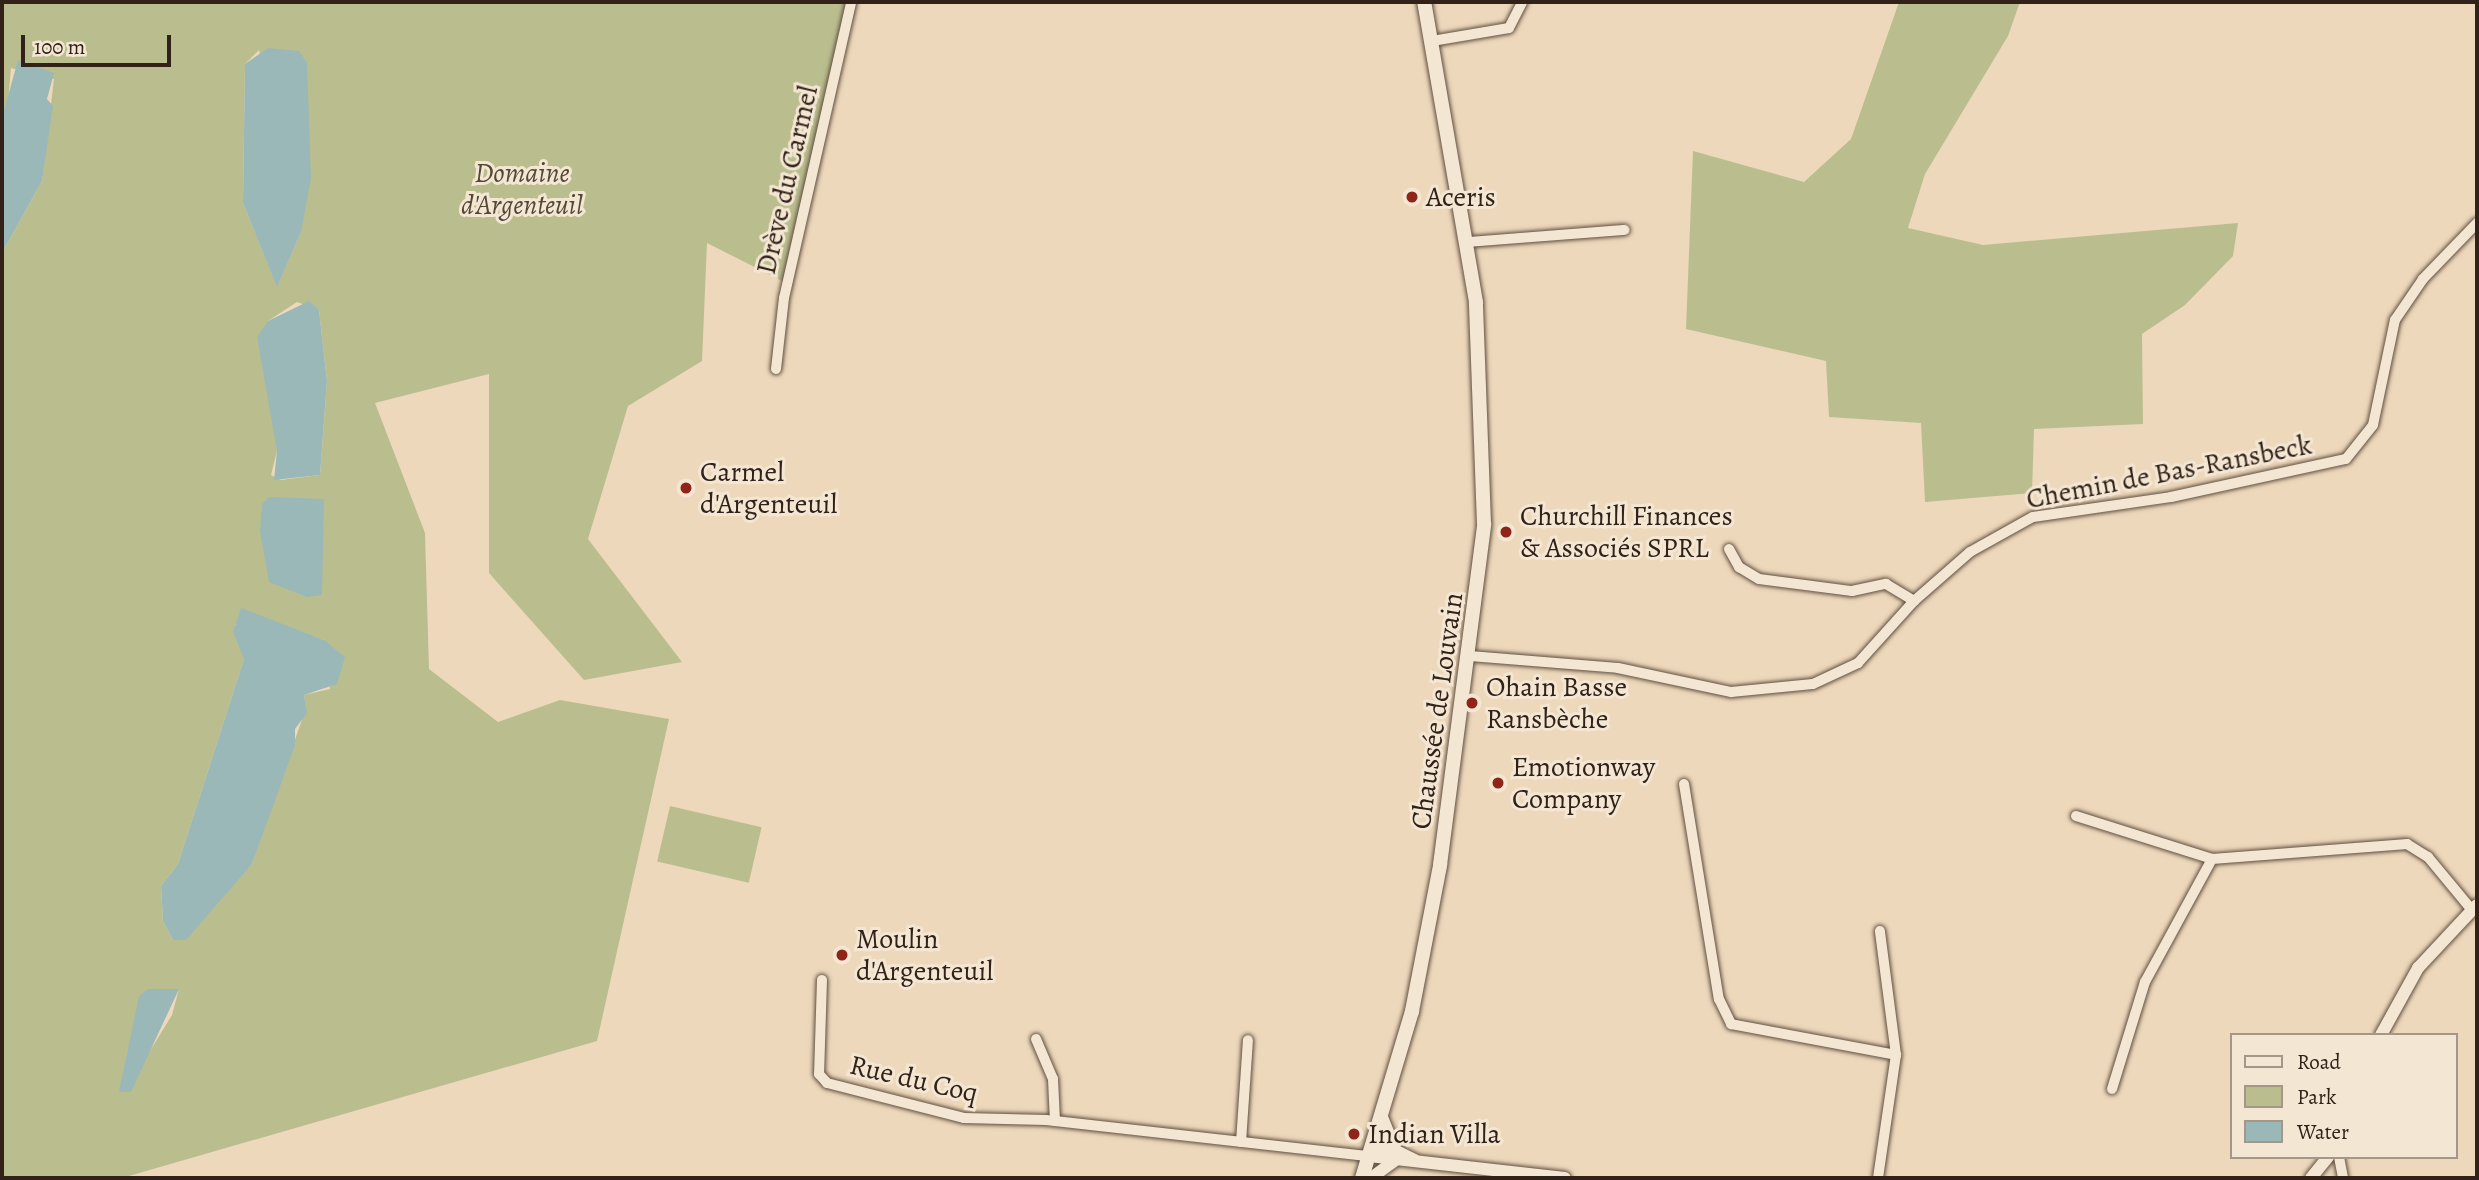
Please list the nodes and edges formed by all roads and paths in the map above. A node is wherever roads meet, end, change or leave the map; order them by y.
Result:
1 (851, 2) edge
2 (1424, 2) edge
3 (1522, 2) edge
4 (1432, 41) junction
5 (2477, 223) edge
6 (1625, 230) dead end
7 (1468, 242) junction
8 (776, 369) dead end
9 (1730, 549) dead end
10 (1914, 601) junction
11 (1470, 656) junction
12 (1684, 784) dead end
13 (2076, 816) dead end
14 (2212, 859) junction
15 (2475, 907) edge
16 (1880, 931) dead end
17 (822, 980) dead end
18 (2382, 1033) edge
19 (1036, 1039) dead end
20 (1248, 1040) dead end
21 (1896, 1055) junction
22 (2112, 1089) dead end
23 (1382, 1117) junction
24 (1055, 1121) junction
25 (1241, 1142) junction
26 (1395, 1155) junction
27 (1369, 1156) junction
28 (2326, 1159) edge
29 (2339, 1159) edge
30 (1362, 1178) edge
31 (1371, 1178) edge
32 (1565, 1178) edge
33 (1878, 1178) edge
34 (2311, 1178) edge
35 (2343, 1178) edge

1 - 8 street, Drève du Carmel
2 - 4 main road, Chaussée de Louvain
3 - 4 street
4 - 7 main road, Chaussée de Louvain
5 - 10 street, Chemin de Bas-Ransbeck
6 - 7 street
7 - 11 main road, Chaussée de Louvain
9 - 10 street
10 - 11 street, Chemin de Bas-Ransbeck
11 - 23 main road, Chaussée de Louvain
12 - 21 street
13 - 14 street
14 - 15 street
14 - 22 street
15 - 18 street
16 - 21 street
17 - 24 street, Rue du Coq
19 - 24 street
20 - 25 street
21 - 33 street
23 - 26 street
23 - 27 main road, Chaussée de Louvain
24 - 25 street, Rue du Coq
25 - 27 street, Rue du Coq
26 - 27 street
26 - 31 street
26 - 32 street
27 - 30 main road, Chaussée de Louvain
28 - 34 street
29 - 35 street

